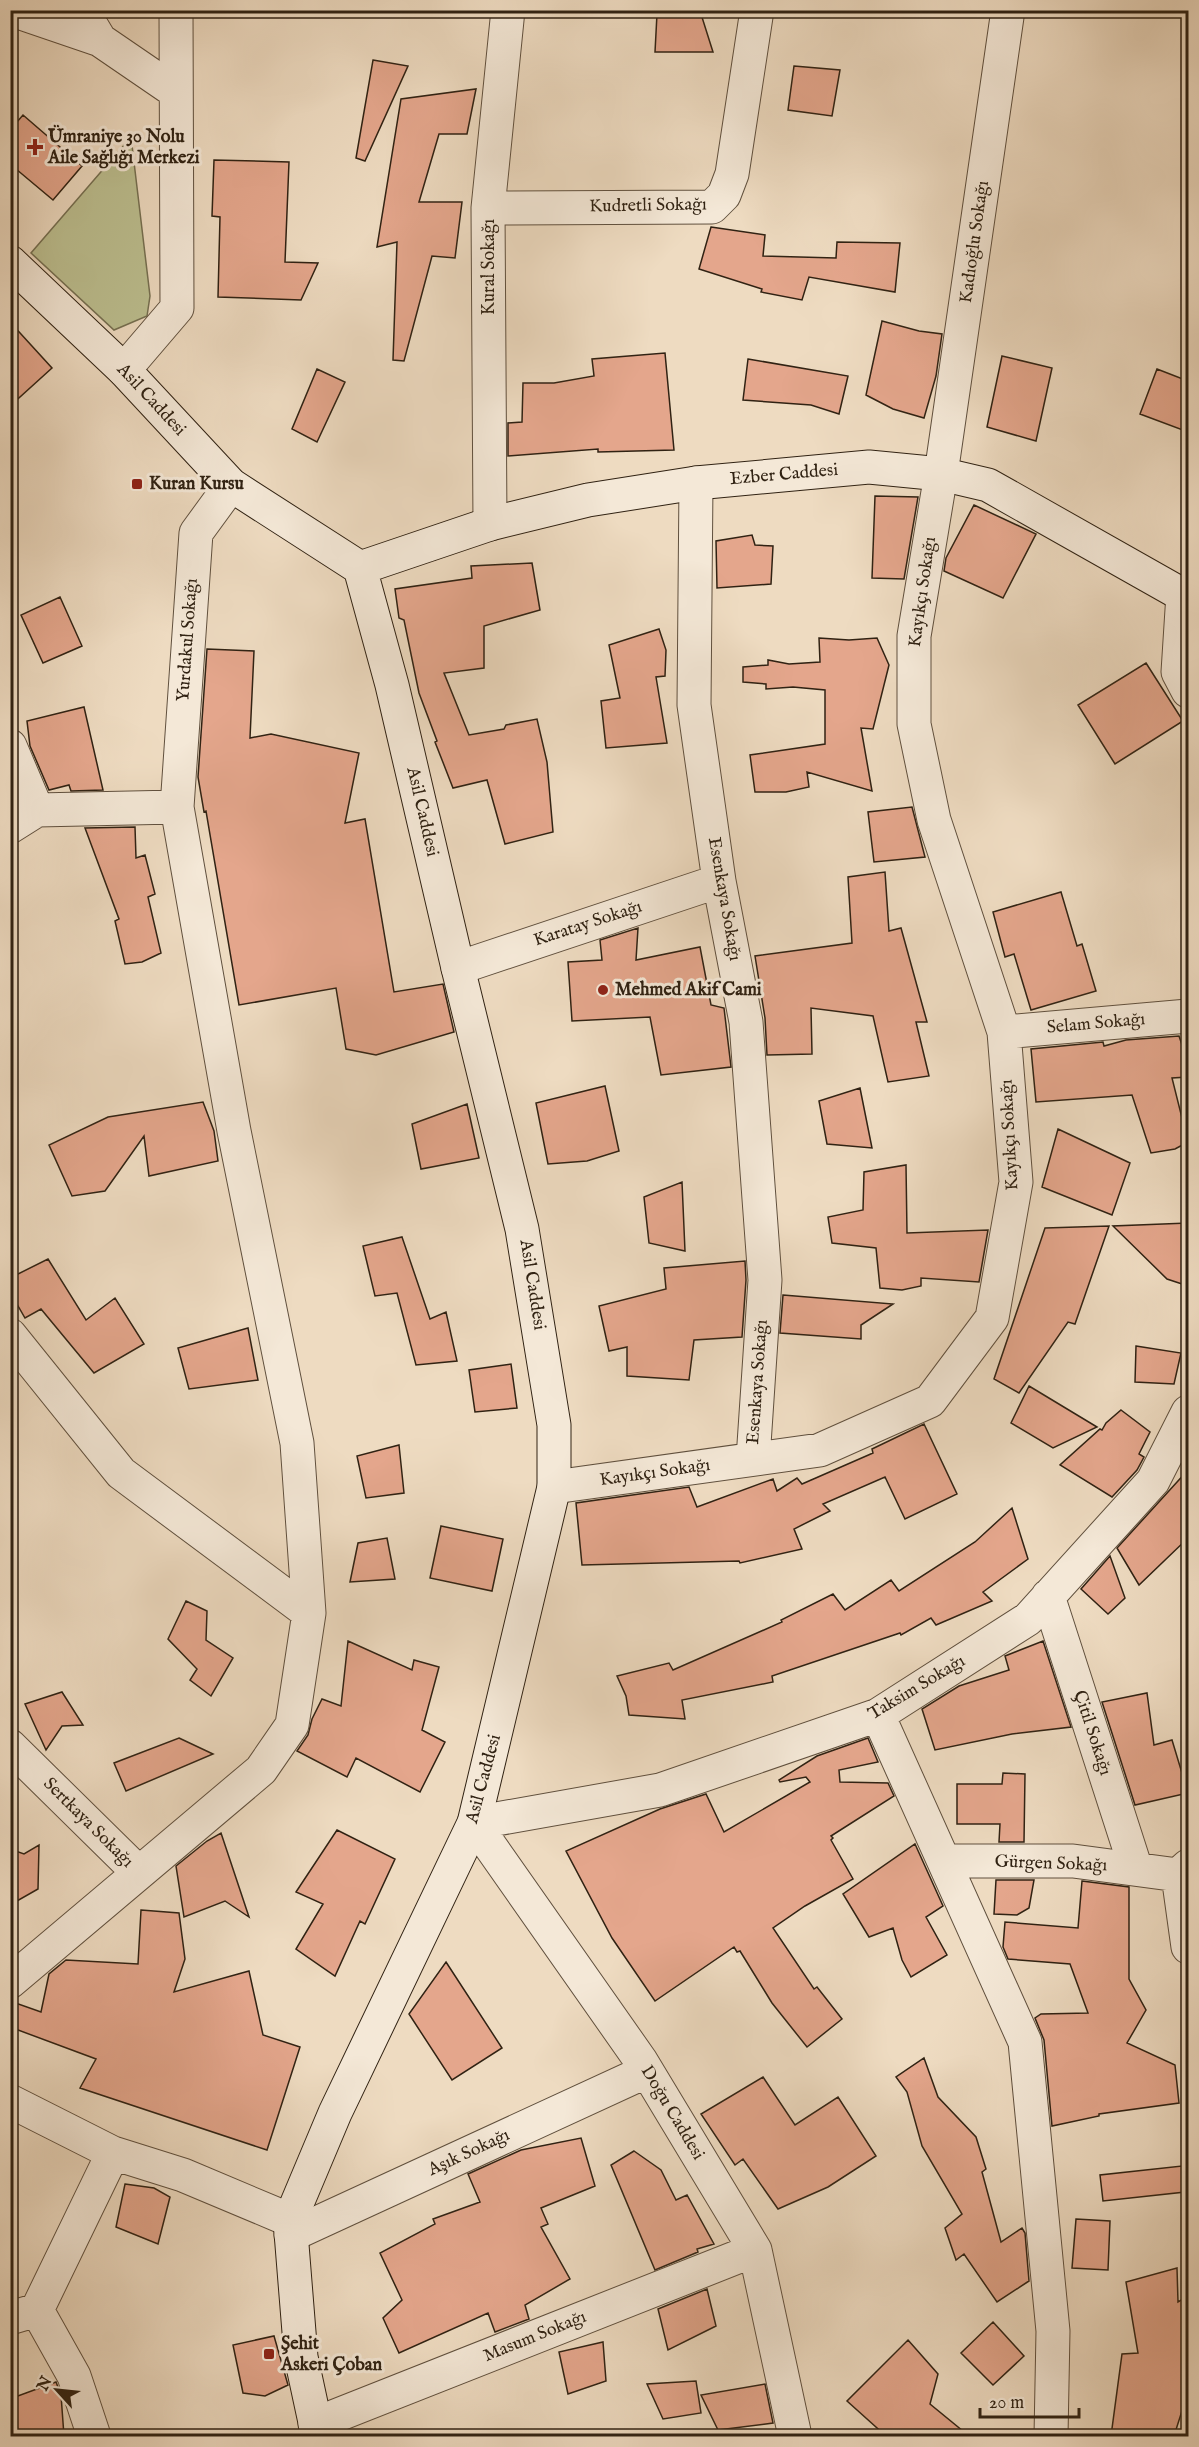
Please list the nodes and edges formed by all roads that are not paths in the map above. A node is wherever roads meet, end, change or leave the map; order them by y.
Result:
1 (12, 10) edge
2 (82, 10) edge
3 (176, 10) edge
4 (508, 10) edge
5 (757, 10) edge
6 (1008, 10) edge
7 (100, 40) junction
8 (176, 92) junction
9 (488, 208) junction
10 (10, 262) edge
11 (124, 370) junction
12 (941, 474) junction
13 (696, 483) junction
14 (231, 485) junction
15 (490, 524) junction
16 (360, 568) junction
17 (1186, 596) edge
18 (1188, 691) edge
19 (10, 746) edge
20 (177, 807) junction
21 (24, 819) edge
22 (719, 881) junction
23 (458, 968) junction
24 (1188, 1016) edge
25 (1004, 1032) junction
26 (10, 1335) edge
27 (1188, 1412) edge
28 (753, 1459) junction
29 (554, 1487) junction
30 (1048, 1596) junction
31 (309, 1613) junction
32 (879, 1714) junction
33 (10, 1746) edge
34 (474, 1823) junction
35 (946, 1861) junction
36 (1136, 1869) junction
37 (1183, 1870) edge
38 (139, 1873) junction
39 (1188, 1947) edge
40 (10, 1982) edge
41 (647, 2071) junction
42 (10, 2101) edge
43 (113, 2153) junction
44 (290, 2228) junction
45 (755, 2250) junction
46 (24, 2314) edge
47 (317, 2430) edge
48 (94, 2436) edge
49 (795, 2436) edge
50 (1051, 2436) edge

1 - 7 street
2 - 7 street
3 - 8 street
4 - 9 street, Kural Sokağı
5 - 9 street, Kudretli Sokağı
6 - 12 street, Kadıoğlu Sokağı
7 - 8 street
8 - 11 street
9 - 15 street, Kural Sokağı
10 - 11 street, Asil Caddesi
11 - 14 street, Asil Caddesi
12 - 13 street, Ezber Caddesi
12 - 17 street, Ezber Caddesi
12 - 25 street, Kayıkçı Sokağı
13 - 15 street, Ezber Caddesi
13 - 22 street, Esenkaya Sokağı
14 - 16 street, Asil Caddesi
14 - 20 street, Yurdakul Sokağı
15 - 16 street, Ezber Caddesi
16 - 23 street, Asil Caddesi
17 - 18 street
19 - 21 street
20 - 21 street
20 - 31 street, Yurdakul Sokağı
22 - 23 street, Karatay Sokağı
22 - 28 street, Esenkaya Sokağı
23 - 29 street, Asil Caddesi
24 - 25 street, Selam Sokağı
25 - 28 street, Kayıkçı Sokağı
26 - 31 street
27 - 30 street, Taksim Sokağı
28 - 29 street, Kayıkçı Sokağı
29 - 34 street, Asil Caddesi
30 - 32 street, Taksim Sokağı
30 - 36 street, Çitil Sokağı
31 - 38 street, Yurdakul Sokağı
32 - 34 street, Taksim Sokağı
32 - 35 street
33 - 38 street, Sertkaya Sokağı
34 - 41 street, Doğu Caddesi
34 - 44 street, Asil Caddesi
35 - 36 street, Gürgen Sokağı
35 - 50 street
36 - 37 street, Gürgen Sokağı
37 - 39 street
38 - 40 street, Yurdakul Sokağı
41 - 44 street, Aşık Sokağı
41 - 45 street, Doğu Caddesi
42 - 43 street
43 - 44 street
43 - 46 street
44 - 47 street, Asil Caddesi
45 - 47 street, Masum Sokağı
45 - 49 street, Doğu Caddesi
46 - 48 street

